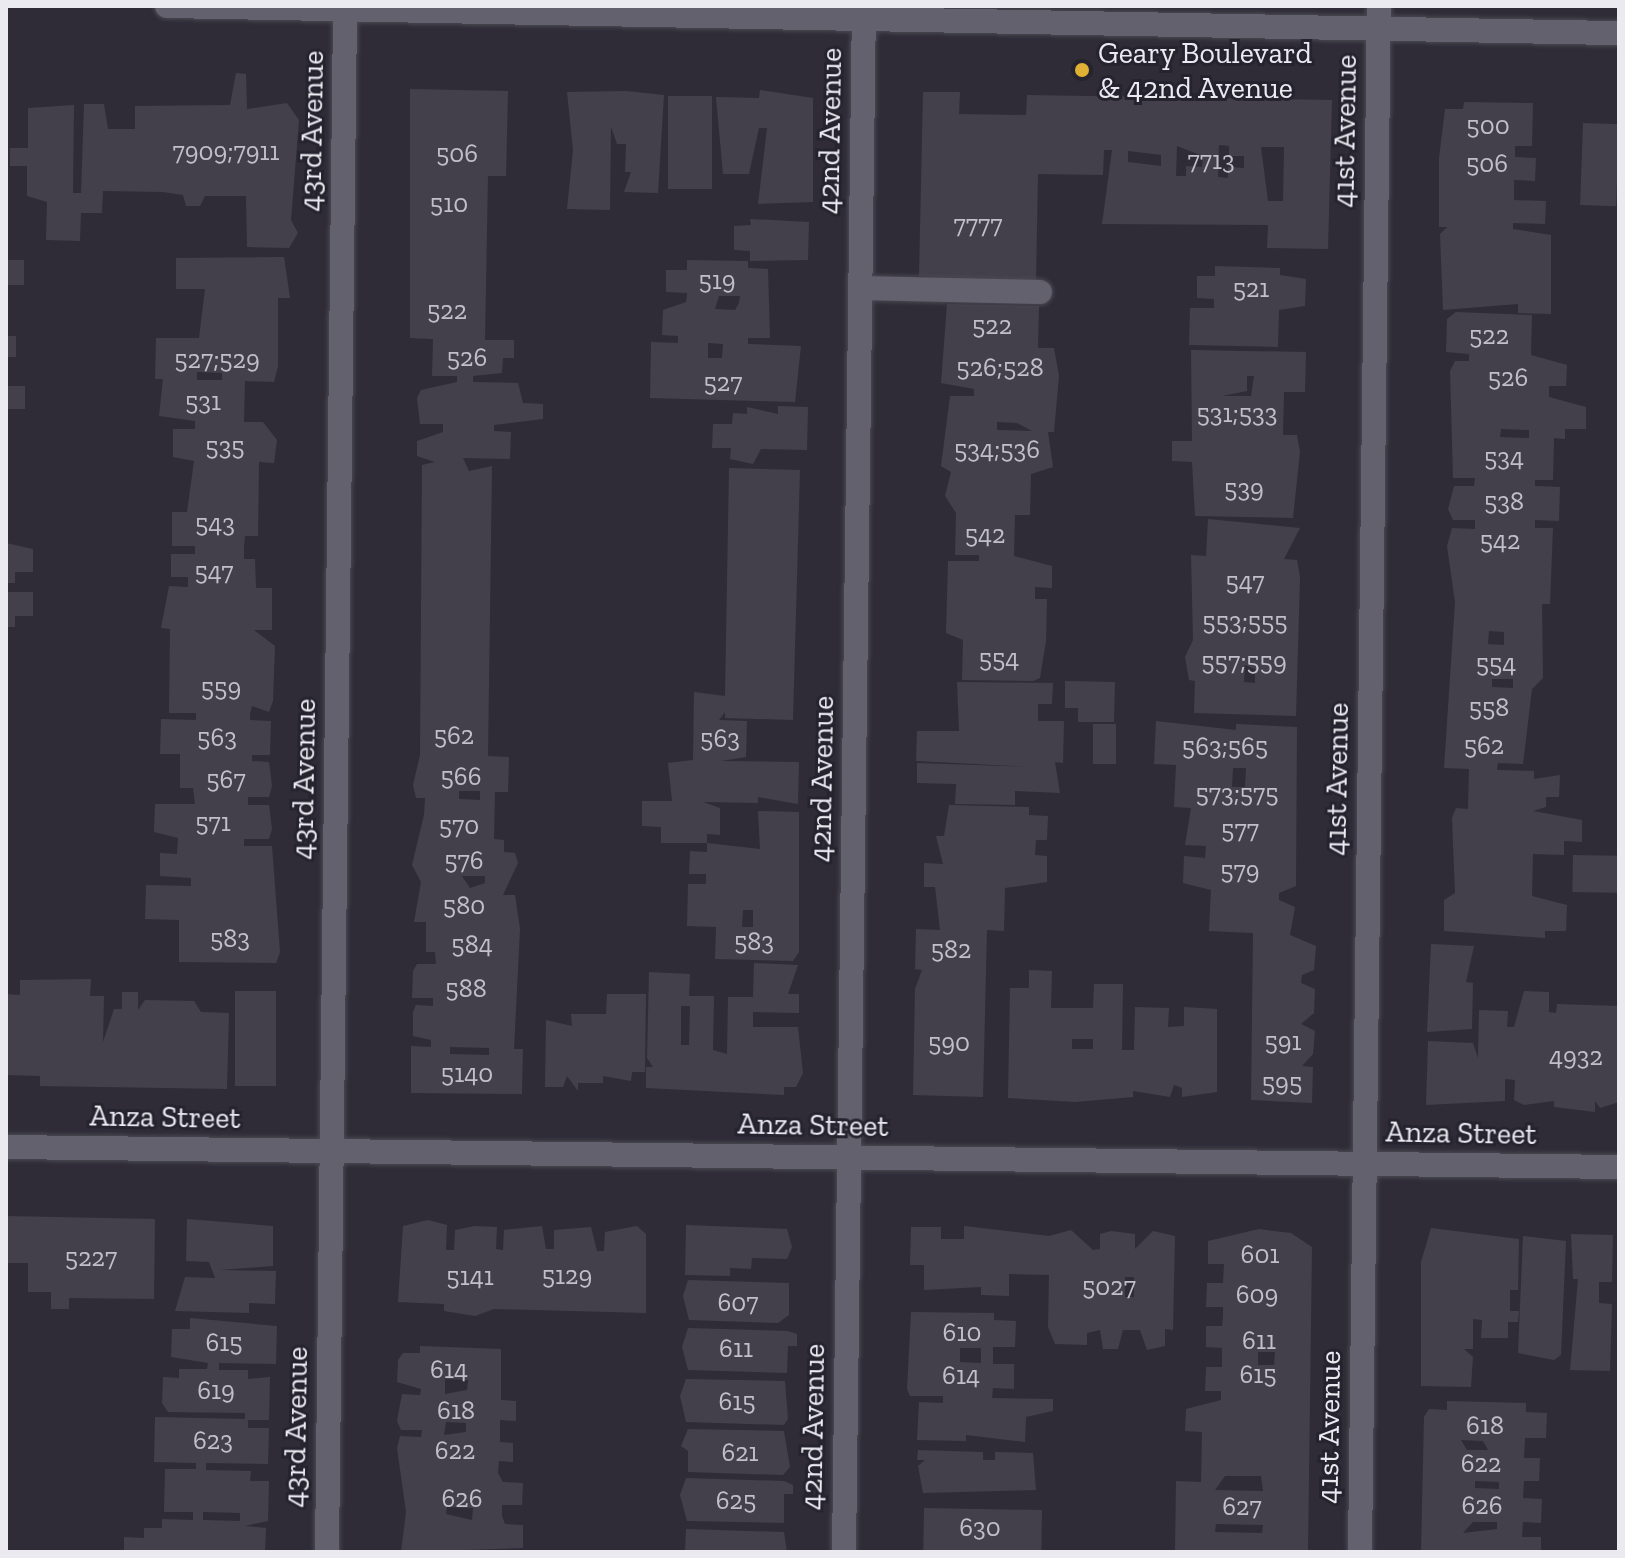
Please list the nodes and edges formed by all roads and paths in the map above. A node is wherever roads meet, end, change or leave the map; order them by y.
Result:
1 (167, 6) edge
2 (345, 10) edge
3 (864, 13) edge
4 (1207, 15) edge
5 (1379, 16) edge
6 (1619, 33) edge
7 (860, 288) junction
8 (1040, 292) dead end
9 (6, 1147) edge
10 (332, 1151) junction
11 (849, 1158) junction
12 (1364, 1164) junction
13 (1619, 1167) edge
14 (327, 1552) edge
15 (844, 1552) edge
16 (1360, 1552) edge

1 - 2 street
2 - 3 street
2 - 10 street, 43rd Avenue
3 - 4 street
3 - 7 street, 42nd Avenue
4 - 5 street
5 - 6 street
5 - 12 street, 41st Avenue
7 - 8 street
7 - 11 street, 42nd Avenue
9 - 10 street, Anza Street
10 - 11 street, Anza Street
10 - 14 street, 43rd Avenue
11 - 12 street, Anza Street
11 - 15 street, 42nd Avenue
12 - 13 street, Anza Street
12 - 16 street, 41st Avenue

